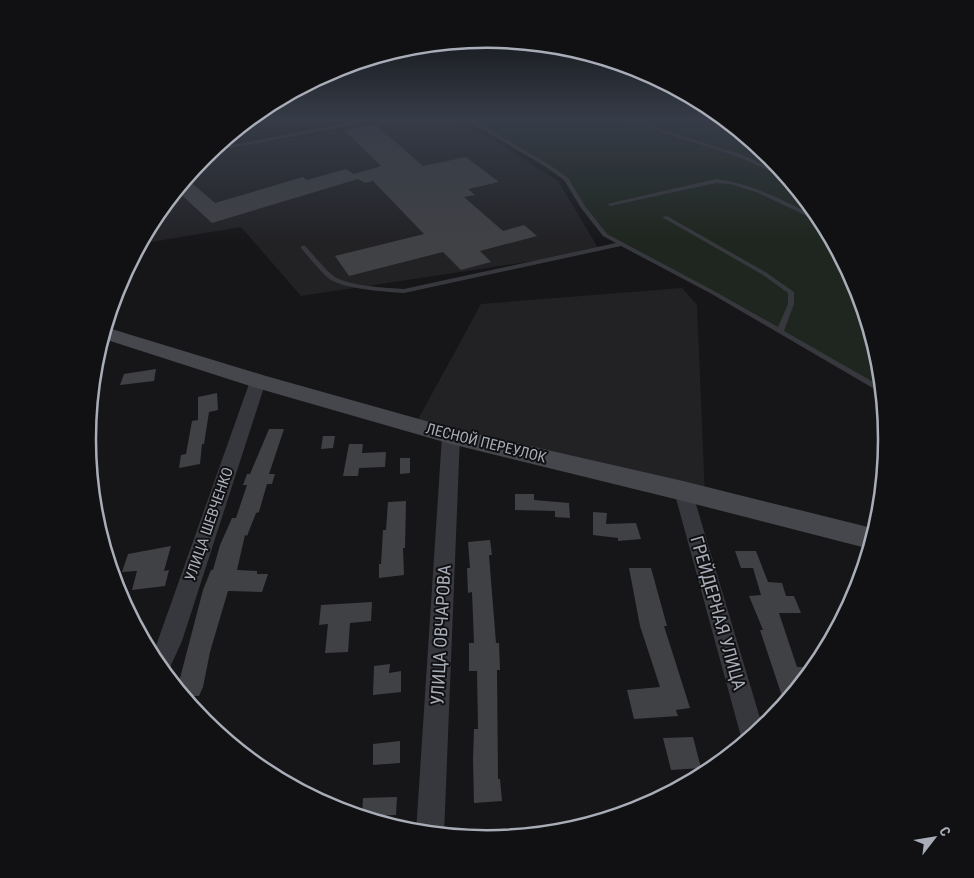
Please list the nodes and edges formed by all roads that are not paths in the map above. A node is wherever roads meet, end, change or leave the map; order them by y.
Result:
1 (539, 161) edge
2 (751, 161) edge
3 (772, 171) edge
4 (610, 204) dead end
5 (809, 216) edge
6 (664, 217) dead end
7 (622, 244) junction
8 (304, 247) dead end
9 (780, 332) junction
10 (110, 334) edge
11 (258, 381) junction
12 (875, 387) edge
13 (451, 436) junction
14 (682, 491) junction
15 (866, 537) edge
16 (162, 659) edge
17 (751, 728) edge
18 (430, 826) edge

1 - 7 lane
2 - 3 lane
4 - 5 lane
6 - 9 lane
7 - 8 lane
7 - 9 lane
9 - 12 lane
10 - 11 main road, ЛЕСНОЙ ПЕРЕУЛОК
11 - 13 main road, ЛЕСНОЙ ПЕРЕУЛОК
11 - 16 street, УЛИЦА ШЕВЧЕНКО
13 - 14 main road, ЛЕСНОЙ ПЕРЕУЛОК
13 - 18 street, УЛИЦА ОВЧАРОВА
14 - 15 main road, ЛЕСНОЙ ПЕРЕУЛОК
14 - 17 street, ГРЕЙДЕРНАЯ УЛИЦА

